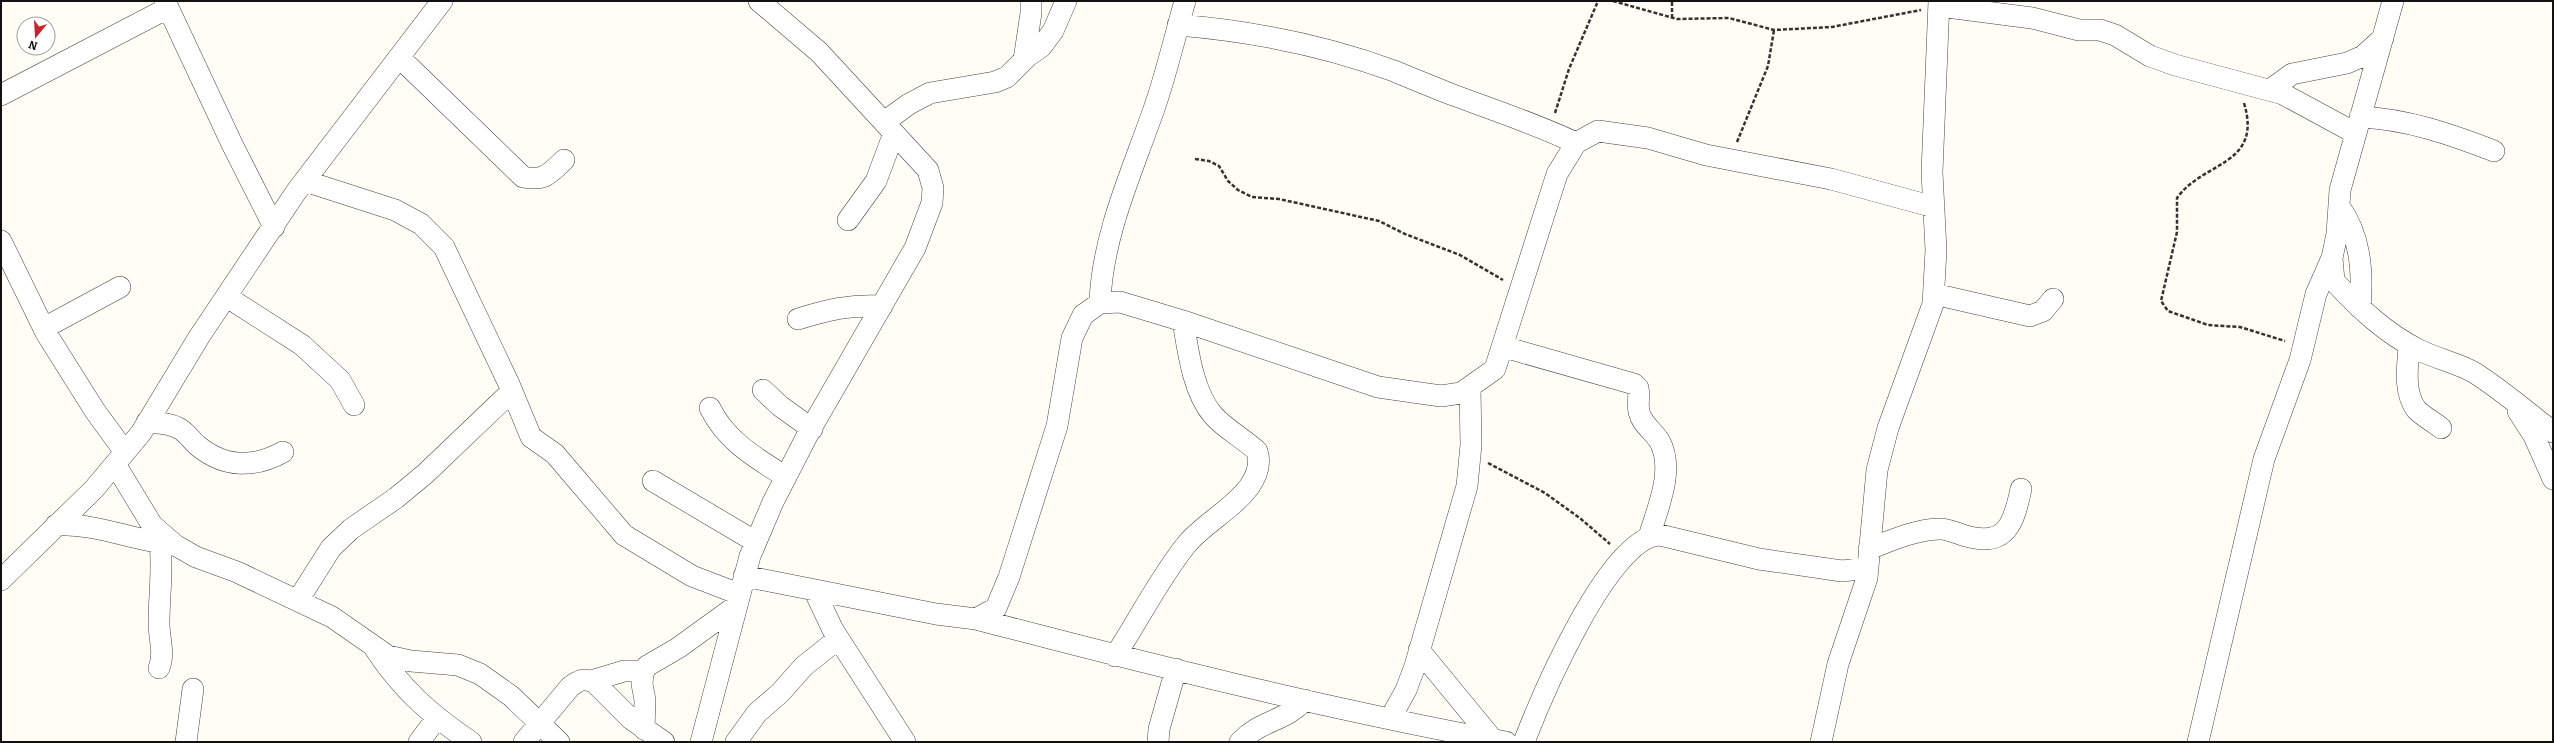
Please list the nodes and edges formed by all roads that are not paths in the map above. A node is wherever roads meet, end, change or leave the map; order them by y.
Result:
1 (759, 1) edge
2 (1031, 1) edge
3 (1066, 1) edge
4 (1185, 1) edge
5 (2394, 1) edge
6 (438, 3) edge
7 (1939, 3) edge
8 (166, 5) edge
9 (1975, 5) edge
10 (1178, 25) junction
11 (2383, 38) junction
12 (400, 58) junction
13 (1024, 60) junction
14 (2270, 90) junction
15 (1, 96) edge
16 (2358, 125) junction
17 (889, 128) junction
18 (1576, 144) junction
19 (2494, 151) dead end
20 (564, 160) dead end
21 (305, 181) junction
22 (2339, 206) junction
23 (1934, 207) junction
24 (848, 220) dead end
25 (274, 227) junction
26 (4, 253) edge
27 (2332, 258) junction
28 (120, 287) dead end
29 (1934, 294) junction
30 (227, 297) junction
31 (2053, 299) dead end
32 (1100, 303) junction
33 (882, 306) junction
34 (2360, 308) junction
35 (798, 319) dead end
36 (1183, 321) junction
37 (44, 328) junction
38 (2409, 345) junction
39 (1504, 347) junction
40 (1470, 388) junction
41 (763, 390) dead end
42 (512, 391) junction
43 (2507, 394) junction
44 (354, 406) dead end
45 (710, 408) dead end
46 (147, 422) junction
47 (812, 428) junction
48 (2441, 428) dead end
49 (2553, 432) edge
50 (284, 452) dead end
51 (120, 458) junction
52 (786, 477) junction
53 (2553, 479) edge
54 (653, 481) dead end
55 (2021, 489) dead end
56 (56, 525) junction
57 (1649, 537) junction
58 (756, 542) junction
59 (168, 544) junction
60 (1868, 558) junction
61 (1, 580) edge
62 (814, 590) junction
63 (740, 592) junction
64 (298, 600) junction
65 (976, 619) junction
66 (838, 639) junction
67 (372, 645) junction
68 (1419, 650) junction
69 (1115, 656) junction
70 (159, 668) dead end
71 (1176, 669) junction
72 (644, 670) junction
73 (591, 681) junction
74 (193, 689) dead end
75 (1305, 700) junction
76 (437, 718) junction
77 (1390, 719) junction
78 (539, 722) junction
79 (644, 730) junction
80 (1500, 741) edge
81 (186, 742) edge
82 (419, 742) edge
83 (472, 742) edge
84 (524, 742) edge
85 (559, 742) edge
86 (664, 742) edge
87 (701, 742) edge
88 (736, 742) edge
89 (905, 742) edge
90 (1158, 742) edge
91 (1240, 742) edge
92 (1524, 742) edge
93 (1821, 742) edge
94 (2198, 742) edge

1 - 17 street
2 - 13 street
3 - 13 street
4 - 10 street
5 - 11 street
6 - 12 street
7 - 9 street
7 - 23 street
8 - 15 street
8 - 25 street
9 - 14 street
10 - 18 street
10 - 32 street
11 - 14 street
11 - 16 street
12 - 20 street
12 - 21 street
13 - 17 street
14 - 16 street
16 - 19 street
16 - 22 street
17 - 24 street
17 - 33 street
18 - 23 street
18 - 39 street
21 - 25 street
21 - 42 street
22 - 27 street
22 - 34 street
23 - 29 street
25 - 30 street
26 - 37 street
27 - 34 street
27 - 94 street
28 - 37 street
29 - 31 street
29 - 60 street
30 - 44 street
30 - 46 street
32 - 36 street
32 - 65 street
33 - 35 street
33 - 47 street
34 - 38 street
36 - 40 street
36 - 69 street
37 - 51 street
38 - 43 street
38 - 48 street
39 - 40 street
39 - 57 street
40 - 68 street
41 - 47 street
42 - 63 street
42 - 64 street
43 - 49 street
43 - 53 street
45 - 52 street
46 - 50 street
46 - 51 street
47 - 52 street
51 - 56 street
51 - 59 street
52 - 58 street
54 - 58 street
55 - 60 street
56 - 59 street
56 - 61 street
57 - 60 street
57 - 92 street
58 - 63 street
59 - 64 street
59 - 70 street
60 - 93 street
62 - 63 street
62 - 65 street
62 - 66 street
63 - 72 street
63 - 87 street
64 - 67 street
65 - 69 street
66 - 88 street
66 - 89 street
67 - 76 street
67 - 78 street
68 - 77 street
68 - 80 street
69 - 71 street
71 - 75 street
71 - 90 street
72 - 73 street
72 - 79 street
73 - 78 street
73 - 79 street
74 - 81 street
75 - 77 street
75 - 91 street
76 - 82 street
76 - 83 street
77 - 80 street
78 - 84 street
78 - 85 street
79 - 86 street

